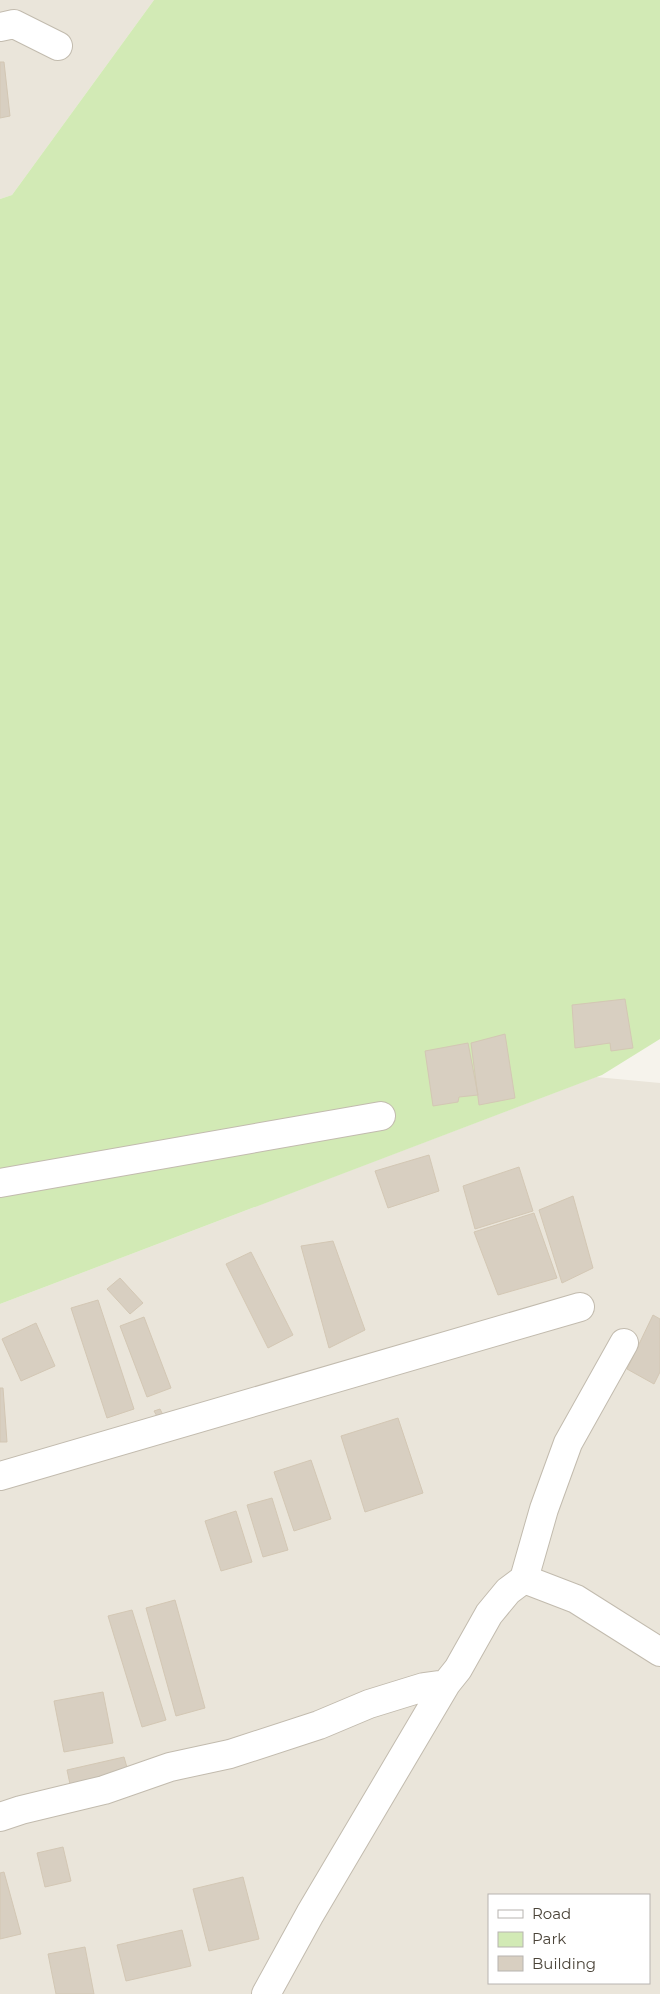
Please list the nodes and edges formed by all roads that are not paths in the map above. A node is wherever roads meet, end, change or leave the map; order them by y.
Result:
1 (0, 27) edge
2 (58, 46) dead end
3 (381, 1116) dead end
4 (0, 1184) edge
5 (580, 1307) dead end
6 (624, 1343) dead end
7 (0, 1476) edge
8 (524, 1579) junction
9 (660, 1652) edge
10 (446, 1684) junction
11 (0, 1817) edge
12 (266, 1994) edge

1 - 2 street
3 - 4 street
5 - 7 street
6 - 8 street
8 - 9 street
8 - 10 street
10 - 11 street
10 - 12 street

